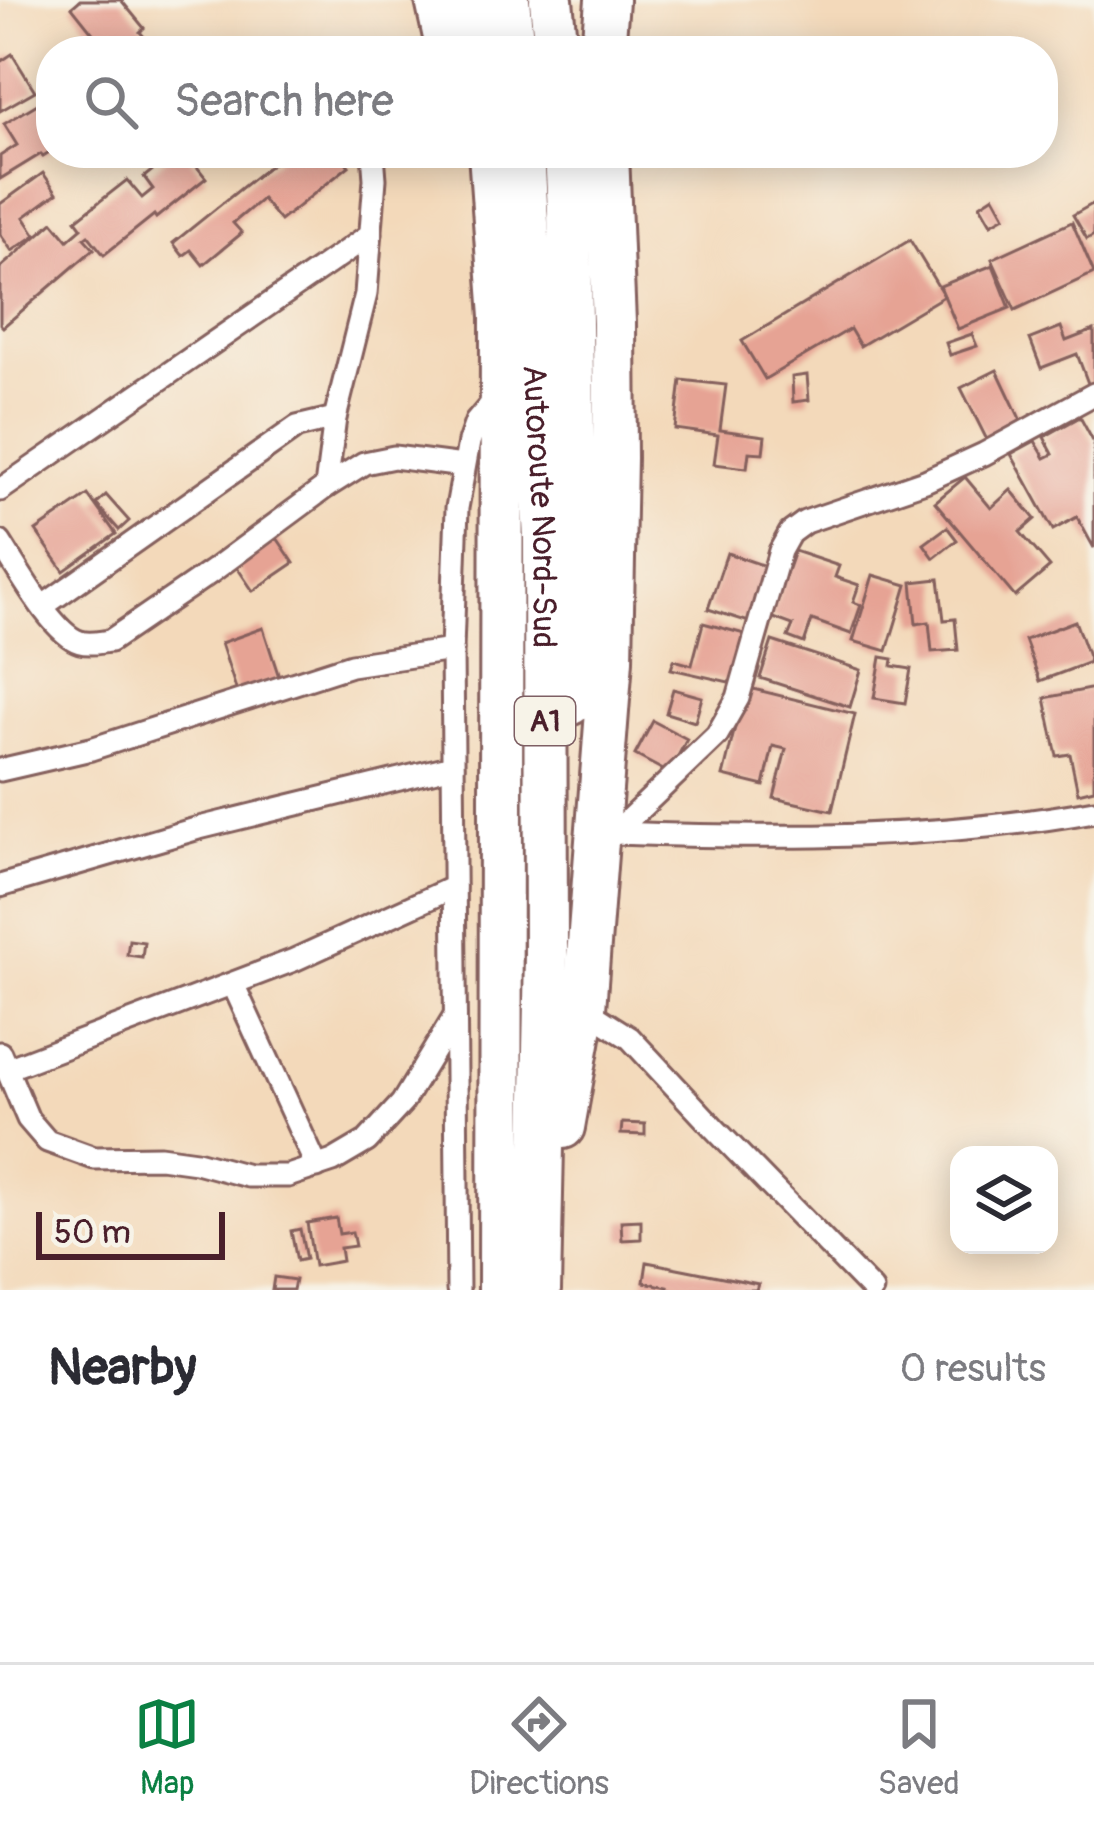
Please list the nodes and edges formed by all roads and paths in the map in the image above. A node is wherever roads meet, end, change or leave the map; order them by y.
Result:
1 (437, 0) edge
2 (469, 0) edge
3 (508, 0) edge
4 (551, 0) edge
5 (607, 0) edge
6 (445, 36) edge
7 (475, 36) edge
8 (512, 36) edge
9 (555, 36) edge
10 (604, 36) edge
11 (374, 168) edge
12 (467, 168) edge
13 (491, 168) edge
14 (524, 168) edge
15 (567, 168) edge
16 (609, 168) edge
17 (371, 234) junction
18 (502, 317) junction
19 (501, 392) junction
20 (1094, 394) edge
21 (335, 418) junction
22 (463, 466) junction
23 (326, 487) junction
24 (0, 490) edge
25 (4, 556) edge
26 (43, 606) junction
27 (452, 650) junction
28 (453, 766) junction
29 (0, 770) edge
30 (1094, 811) edge
31 (604, 843) junction
32 (0, 886) edge
33 (454, 887) junction
34 (546, 955) junction
35 (233, 984) junction
36 (584, 1009) junction
37 (455, 1016) junction
38 (3, 1061) edge
39 (317, 1167) junction
40 (539, 1277) edge
41 (458, 1290) edge
42 (500, 1290) edge
43 (872, 1290) edge

1 - 6 highway
2 - 7 highway
3 - 8 highway
4 - 9 highway
5 - 10 highway
11 - 17 street
12 - 18 highway
13 - 18 highway, Autoroute Nord-Sud / A1
14 - 34 highway, Autoroute Nord-Sud / A1
15 - 34 highway
16 - 31 highway
17 - 21 street
17 - 24 street
18 - 19 highway, Autoroute Nord-Sud / A1
19 - 22 street
19 - 42 highway, Autoroute Nord-Sud / A1
20 - 31 street
21 - 23 street
21 - 26 street
22 - 23 street
22 - 27 street
23 - 26 street
25 - 26 street
27 - 28 street
27 - 29 street
28 - 32 street
28 - 33 street
30 - 31 street
31 - 36 highway
33 - 35 street
33 - 37 street
34 - 40 highway, Autoroute Nord-Sud / A1
35 - 38 street
35 - 39 street
36 - 40 highway
36 - 43 street
37 - 39 street
37 - 41 street
38 - 39 street

